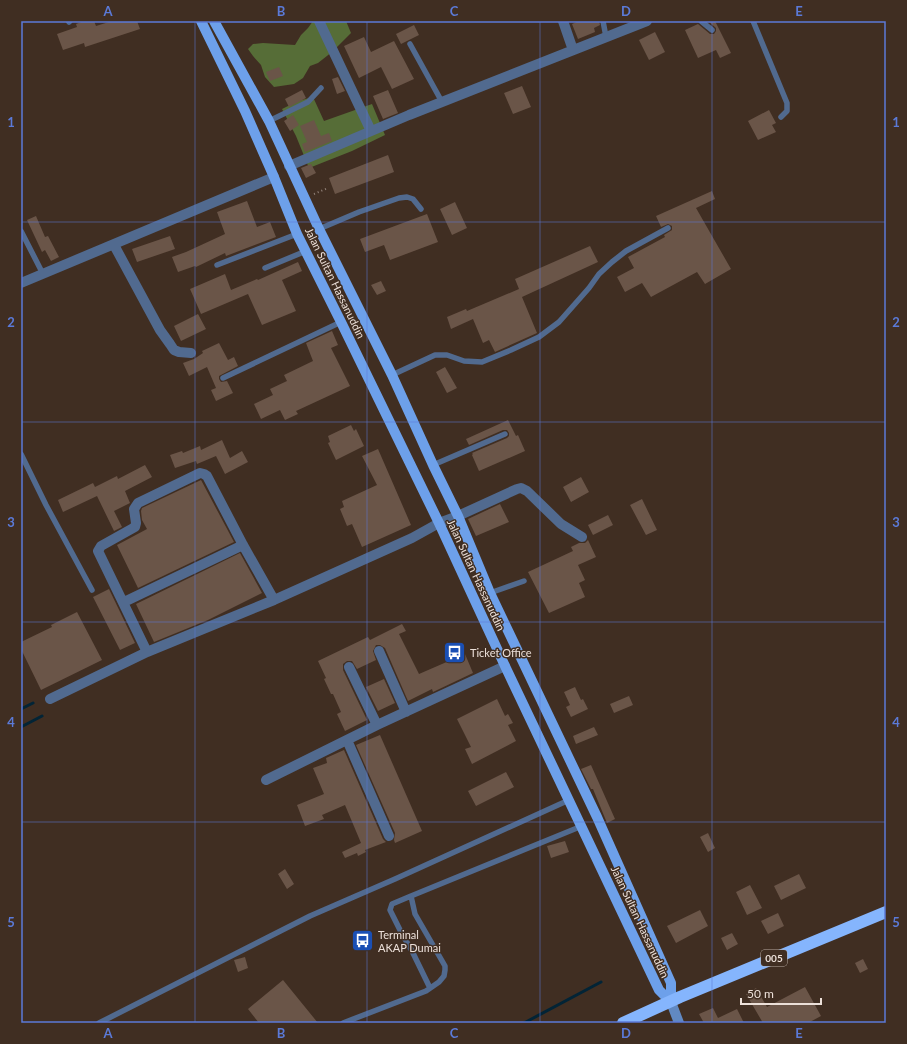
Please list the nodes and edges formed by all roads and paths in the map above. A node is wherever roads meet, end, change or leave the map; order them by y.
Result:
1 (201, 21) edge
2 (214, 21) edge
3 (319, 21) edge
4 (563, 21) edge
5 (603, 21) edge
6 (647, 21) edge
7 (701, 21) edge
8 (753, 21) edge
9 (712, 30) dead end
10 (606, 37) junction
11 (410, 44) dead end
12 (573, 50) junction
13 (321, 88) dead end
14 (442, 102) junction
15 (260, 105) junction
16 (245, 111) junction
17 (781, 117) dead end
18 (269, 121) junction
19 (371, 131) junction
20 (289, 166) junction
21 (274, 177) junction
22 (328, 188) dead end
23 (304, 199) junction
24 (421, 209) dead end
25 (668, 228) dead end
26 (319, 229) junction
27 (21, 231) edge
28 (297, 234) junction
29 (114, 245) junction
30 (306, 251) junction
31 (217, 265) dead end
32 (265, 268) dead end
33 (43, 274) junction
34 (21, 283) edge
35 (341, 322) junction
36 (191, 352) dead end
37 (392, 375) junction
38 (223, 378) dead end
39 (505, 434) dead end
40 (21, 454) edge
41 (434, 465) junction
42 (458, 516) junction
43 (439, 524) junction
44 (582, 537) dead end
45 (243, 545) junction
46 (524, 581) dead end
47 (92, 590) dead end
48 (490, 593) junction
49 (274, 600) junction
50 (124, 602) junction
51 (379, 651) dead end
52 (148, 652) junction
53 (505, 666) junction
54 (349, 667) dead end
55 (50, 699) dead end
56 (406, 712) junction
57 (377, 724) junction
58 (347, 740) junction
59 (266, 780) dead end
60 (584, 791) junction
61 (569, 800) junction
62 (597, 817) junction
63 (582, 826) junction
64 (389, 836) dead end
65 (411, 896) junction
66 (886, 912) edge
67 (430, 988) junction
68 (667, 1004) junction
69 (99, 1023) edge
70 (343, 1023) edge
71 (622, 1023) edge
72 (679, 1023) edge

1 - 16 main road, Jalan Sultan Hassanuddin
2 - 15 main road, Jalan Sultan Hassanuddin
3 - 19 street
4 - 12 street
5 - 10 lane
6 - 10 street
7 - 9 lane
8 - 17 lane
10 - 12 street
11 - 14 lane
12 - 14 street
13 - 18 lane
14 - 19 street
15 - 16 main road
15 - 18 main road, Jalan Sultan Hassanuddin
16 - 21 main road, Jalan Sultan Hassanuddin
18 - 20 main road, Jalan Sultan Hassanuddin
19 - 20 street
20 - 23 main road, Jalan Sultan Hassanuddin
21 - 28 main road, Jalan Sultan Hassanuddin
21 - 29 street
22 - 23 path
23 - 26 main road, Jalan Sultan Hassanuddin
24 - 26 lane
25 - 37 lane
26 - 37 main road, Jalan Sultan Hassanuddin
27 - 33 lane
28 - 30 main road, Jalan Sultan Hassanuddin
28 - 31 lane
29 - 33 street
29 - 36 street
30 - 32 lane
30 - 35 main road, Jalan Sultan Hassanuddin
33 - 34 street
35 - 38 lane
35 - 43 main road, Jalan Sultan Hassanuddin
37 - 41 main road, Jalan Sultan Hassanuddin
39 - 41 lane
40 - 47 lane
41 - 42 main road, Jalan Sultan Hassanuddin
42 - 43 street
42 - 44 street
42 - 48 main road, Jalan Sultan Hassanuddin
43 - 49 street
43 - 53 main road, Jalan Sultan Hassanuddin
45 - 49 street
45 - 50 street
45 - 50 street
46 - 48 lane
48 - 60 main road, Jalan Sultan Hassanuddin
49 - 52 street
50 - 52 street
51 - 56 street
52 - 55 street
53 - 56 street
53 - 61 main road, Jalan Sultan Hassanuddin
54 - 57 street
56 - 57 street
57 - 58 street
58 - 59 street
58 - 64 street
60 - 61 main road
60 - 62 main road, Jalan Sultan Hassanuddin
61 - 63 main road, Jalan Sultan Hassanuddin
61 - 69 lane
62 - 63 main road
62 - 68 main road, Jalan Sultan Hassanuddin
63 - 65 lane
63 - 68 main road, Jalan Sultan Hassanuddin
65 - 67 lane
65 - 67 lane
66 - 68 highway, 005
67 - 70 lane
68 - 71 highway
68 - 72 street

